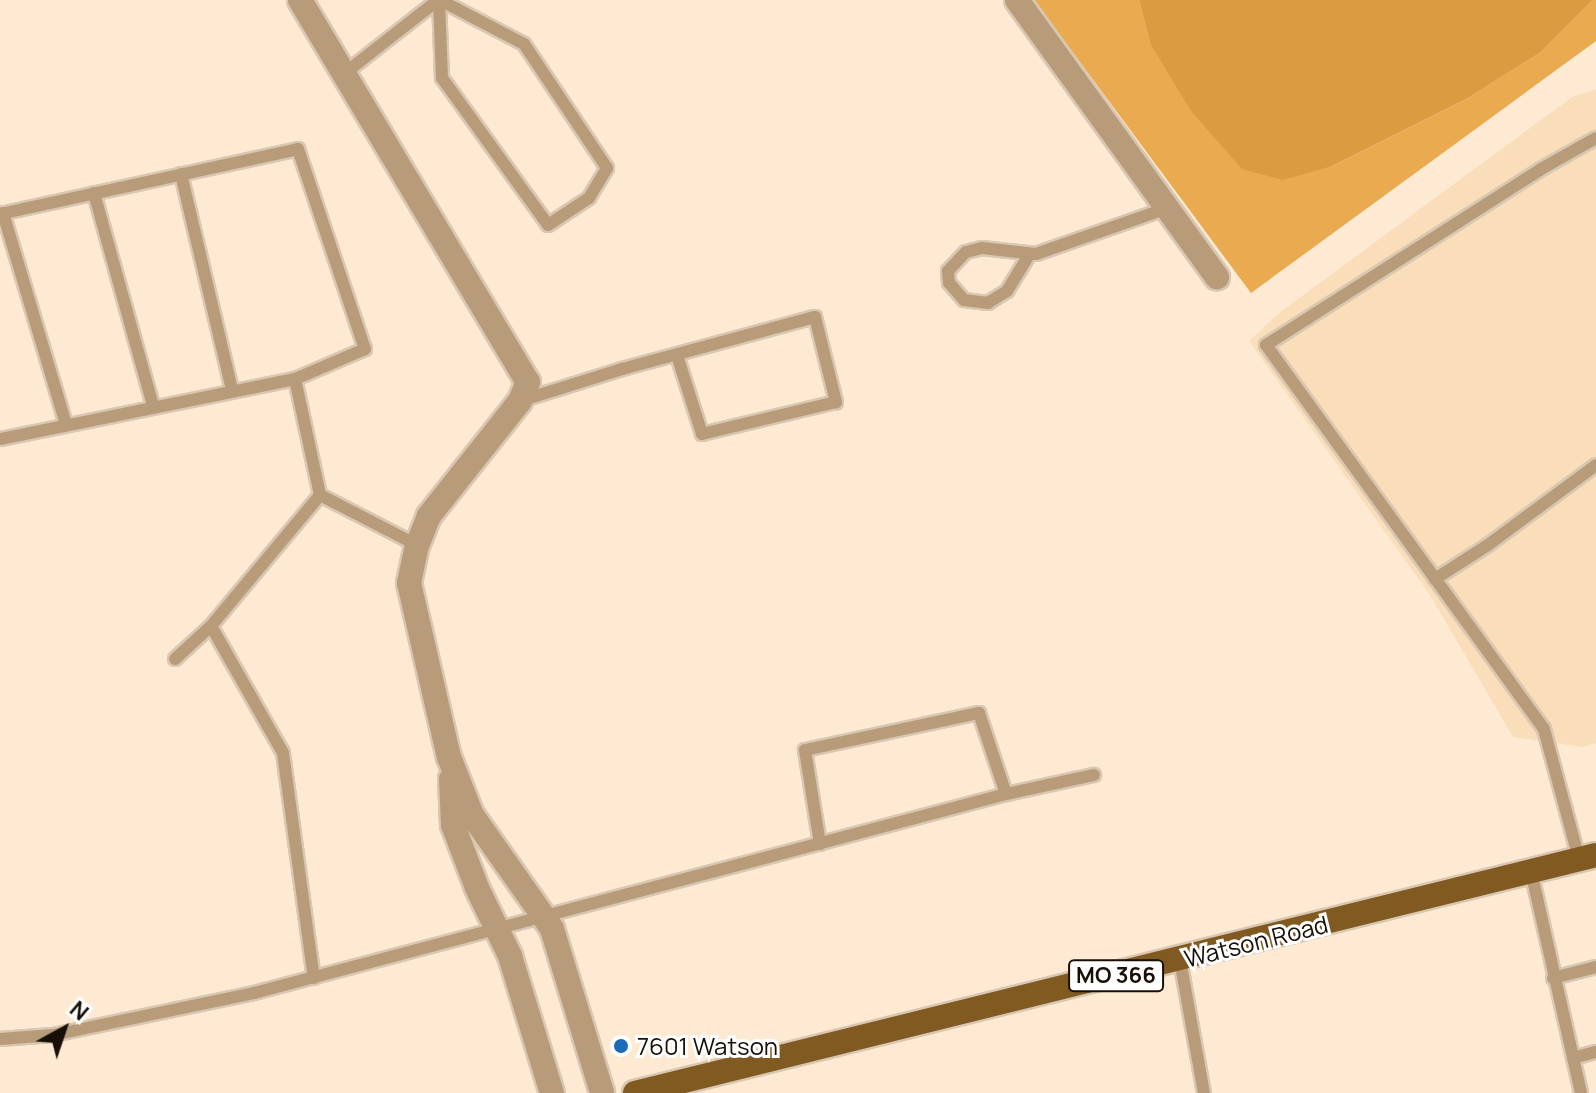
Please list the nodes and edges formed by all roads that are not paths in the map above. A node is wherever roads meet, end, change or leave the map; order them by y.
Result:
1 (300, 0) edge
2 (439, 0) edge
3 (1017, 0) edge
4 (345, 73) junction
5 (1596, 138) edge
6 (181, 174) junction
7 (94, 193) junction
8 (1167, 208) junction
9 (2, 213) edge
10 (1029, 255) junction
11 (1217, 277) dead end
12 (677, 355) junction
13 (295, 379) junction
14 (232, 390) junction
15 (520, 401) junction
16 (153, 406) junction
17 (66, 425) junction
18 (0, 439) edge
19 (1596, 465) edge
20 (320, 495) junction
21 (417, 545) junction
22 (1435, 579) junction
23 (211, 626) junction
24 (175, 659) dead end
25 (449, 757) junction
26 (1094, 775) dead end
27 (1006, 794) junction
28 (820, 844) junction
29 (1587, 857) edge
30 (1531, 871) junction
31 (544, 918) junction
32 (498, 930) junction
33 (1180, 960) junction
34 (1596, 967) edge
35 (314, 978) junction
36 (1553, 978) junction
37 (0, 1039) edge
38 (1596, 1052) edge
39 (1573, 1058) junction
40 (552, 1093) edge
41 (602, 1093) edge
42 (635, 1093) edge
43 (1204, 1093) edge
44 (1581, 1093) edge

1 - 4 street
2 - 2 lane
2 - 4 lane
3 - 8 street
4 - 15 street
5 - 22 lane
6 - 7 lane
6 - 13 lane
6 - 14 lane
7 - 9 lane
7 - 16 lane
8 - 10 lane
8 - 11 street
9 - 17 lane
10 - 10 lane
12 - 12 lane
12 - 15 lane
13 - 14 lane
13 - 20 lane
14 - 16 lane
15 - 21 street
16 - 17 lane
17 - 18 lane
19 - 22 lane
20 - 21 lane
20 - 23 lane
21 - 25 street
22 - 29 lane
23 - 24 lane
23 - 35 lane
25 - 31 street
25 - 32 street
26 - 27 lane
27 - 28 lane
27 - 28 lane
28 - 31 lane
29 - 30 main road, Watson Road / MO 366
30 - 33 main road, Watson Road / MO 366
30 - 36 lane
31 - 32 lane
31 - 41 street
32 - 35 lane
32 - 40 street
33 - 42 main road, Watson Road / MO 366
33 - 43 lane
34 - 36 lane
35 - 37 lane
36 - 39 lane
38 - 39 lane
39 - 44 lane

